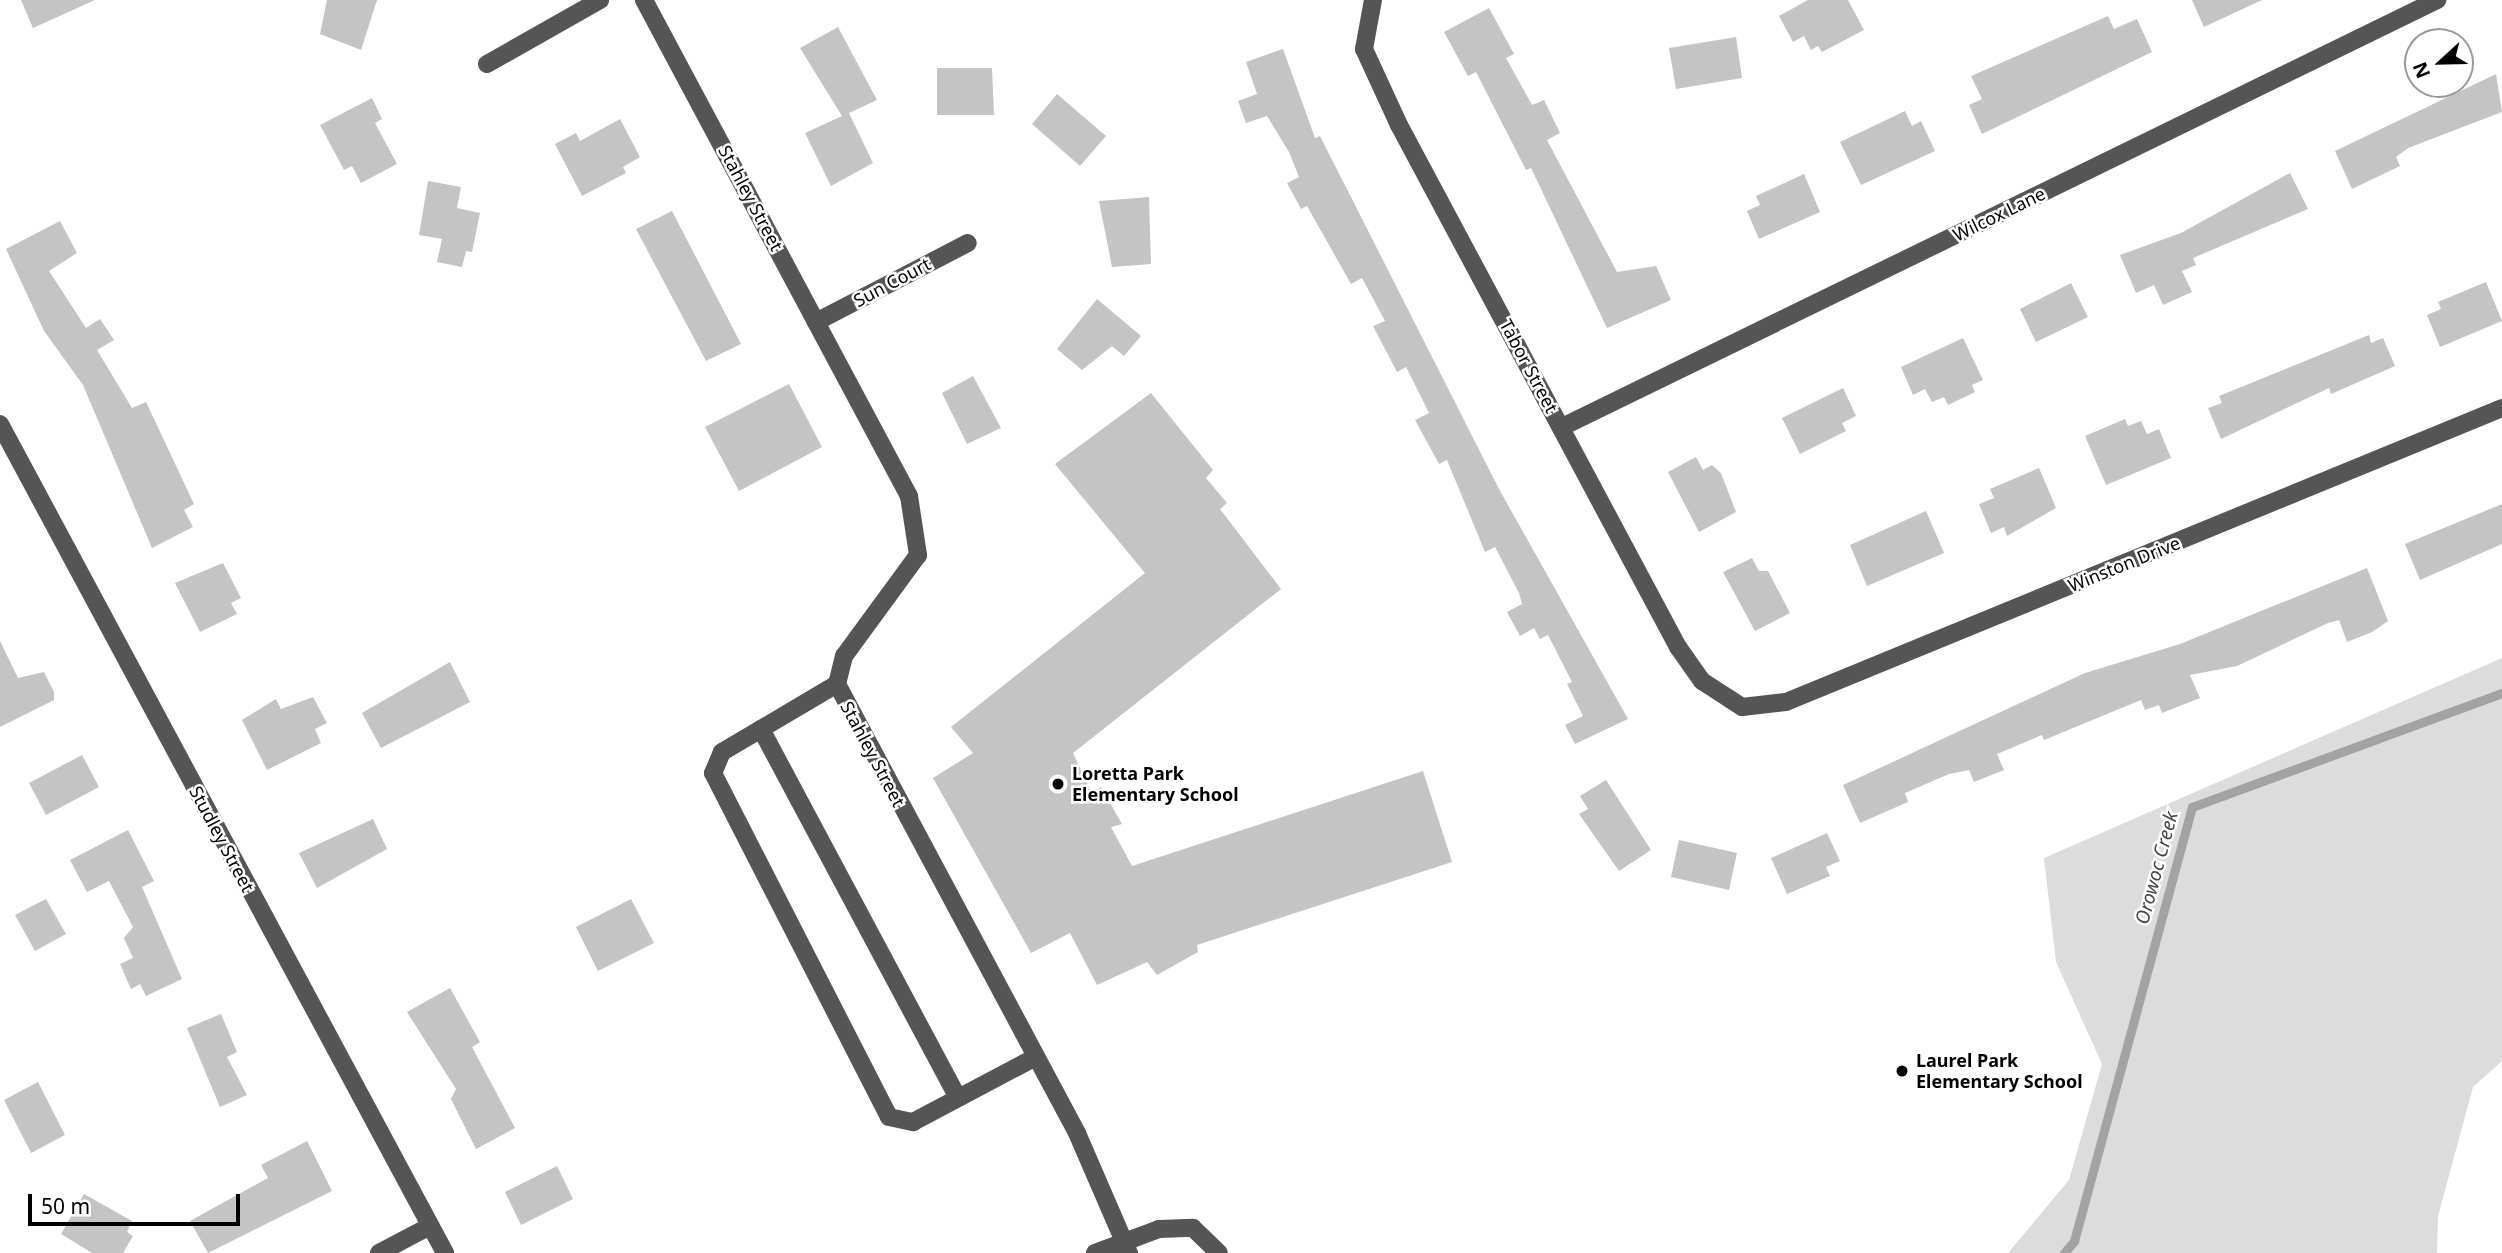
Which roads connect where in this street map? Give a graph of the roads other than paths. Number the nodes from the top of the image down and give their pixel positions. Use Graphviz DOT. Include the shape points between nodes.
graph roads {
  1 [pos="600,0"];
  2 [pos="644,0"];
  3 [pos="1373,0"];
  4 [pos="2437,0"];
  5 [pos="487,64"];
  6 [pos="968,243"];
  7 [pos="816,322"];
  8 [pos="2502,408"];
  9 [pos="0,424"];
  10 [pos="1562,427"];
  11 [pos="837,684"];
  12 [pos="1742,707"];
  13 [pos="761,729"];
  14 [pos="1036,1057"];
  15 [pos="958,1098"];
  16 [pos="430,1226"];
  17 [pos="1126,1247"];
  18 [pos="379,1253"];
  19 [pos="445,1253"];
  20 [pos="1096,1253"];
  21 [pos="1219,1253"];
  1 -- 5 [label="street"];
  2 -- 7 [label="street, Stahley Street"];
  3 -- 10 [label="street, Tabor Street" via="1364,49"];
  4 -- 10 [label="street, Wilcox Lane"];
  6 -- 7 [label="street, Sun Court"];
  7 -- 11 [label="street, Stahley Street" via="909,496 918,555 844,656"];
  8 -- 12 [label="street, Winston Drive" via="1786,702"];
  9 -- 16 [label="street, Studley Street"];
  10 -- 12 [label="street, Tabor Street" via="1678,647 1702,681"];
  11 -- 13 [label="street"];
  11 -- 14 [label="street, Stahley Street"];
  13 -- 15 [label="street"];
  13 -- 15 [label="street" via="722,752 713,773 889,1117 913,1122"];
  14 -- 15 [label="street"];
  14 -- 17 [label="street, Stahley Street"];
  16 -- 18 [label="street"];
  16 -- 19 [label="street, Studley Street"];
  17 -- 20 [label="street"];
  17 -- 21 [label="street" via="1159,1229 1193,1228"];
}
